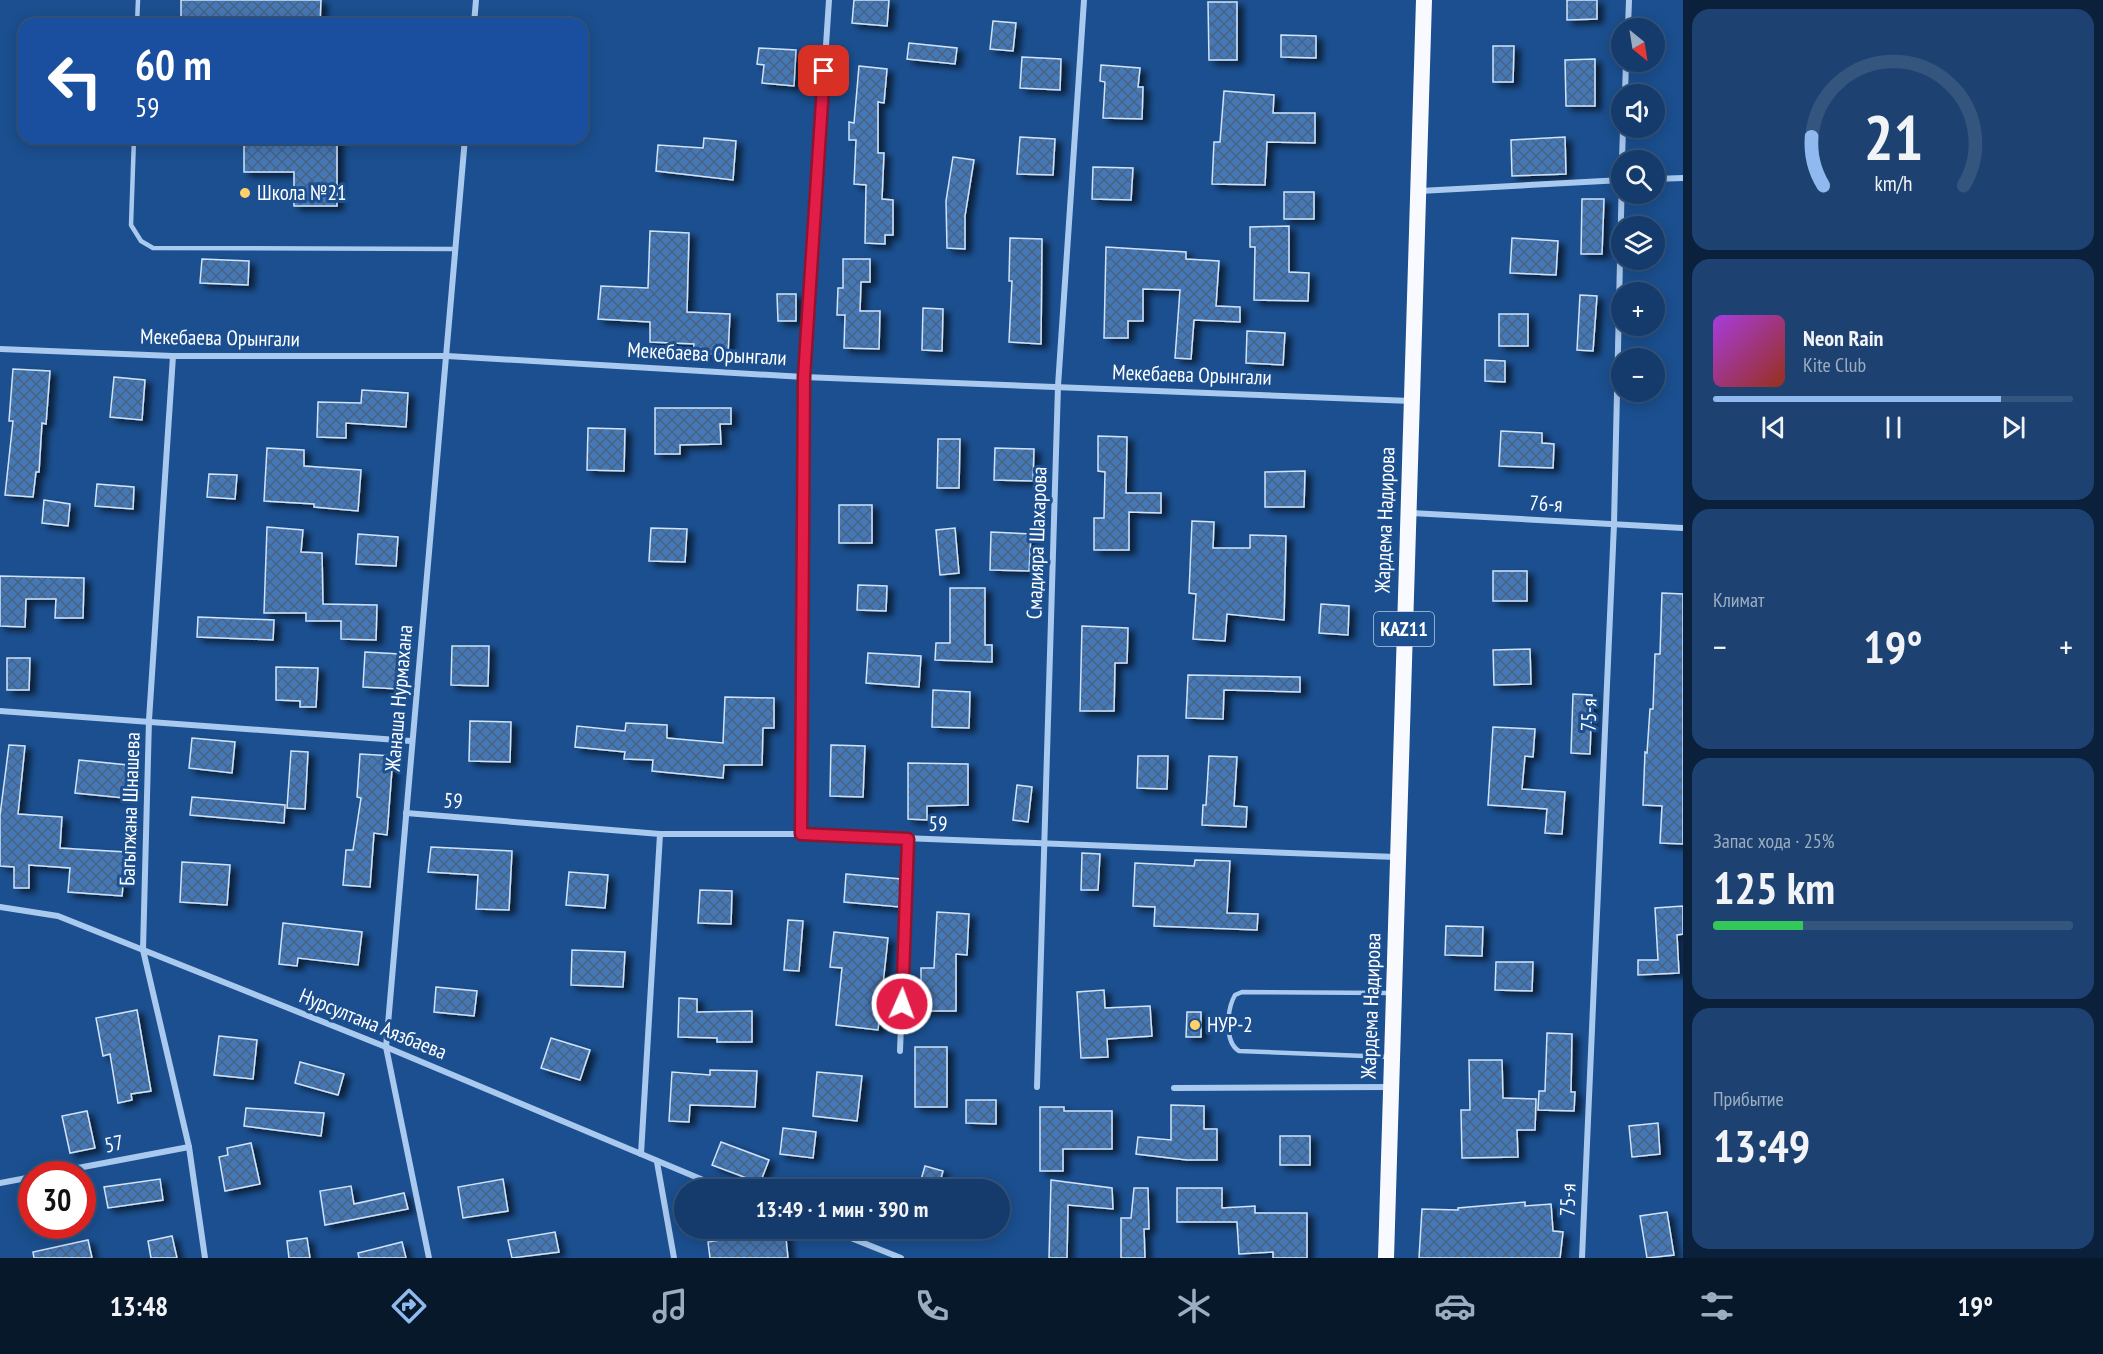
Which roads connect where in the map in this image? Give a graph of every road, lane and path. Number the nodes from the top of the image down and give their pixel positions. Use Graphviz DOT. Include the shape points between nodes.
graph roads {
  1 [pos="138,0"];
  2 [pos="476,0"];
  3 [pos="829,0"];
  4 [pos="1084,0"];
  5 [pos="1424,0"];
  6 [pos="1629,0"];
  7 [pos="137,18"];
  8 [pos="474,18"];
  9 [pos="1628,18"];
  10 [pos="134,144"];
  11 [pos="465,144"];
  12 [pos="1683,178"];
  13 [pos="1665,179"];
  14 [pos="1611,181"];
  15 [pos="1420,191"];
  16 [pos="1621,204"];
  17 [pos="456,249"];
  18 [pos="0,349"];
  19 [pos="173,356"];
  20 [pos="447,356"];
  21 [pos="804,377"];
  22 [pos="1058,386"];
  23 [pos="1411,401"];
  24 [pos="1408,513"];
  25 [pos="1614,524"];
  26 [pos="1683,528"];
  27 [pos="0,711"];
  28 [pos="149,720"];
  29 [pos="411,741"];
  30 [pos="406,813"];
  31 [pos="660,834"];
  32 [pos="801,834"];
  33 [pos="908,839"];
  34 [pos="1046,845"];
  35 [pos="1397,856"];
  36 [pos="0,907"];
  37 [pos="143,950"];
  38 [pos="1393,993"];
  39 [pos="386,1047"];
  40 [pos="900,1051"];
  41 [pos="1392,1057"];
  42 [pos="1037,1087"];
  43 [pos="1391,1087"];
  44 [pos="1174,1088"];
  45 [pos="189,1147"];
  46 [pos="641,1154"];
  47 [pos="657,1162"];
  48 [pos="96,1165"];
  49 [pos="700,1179"];
  50 [pos="18,1180"];
  51 [pos="0,1183"];
  52 [pos="854,1239"];
  53 [pos="205,1258"];
  54 [pos="429,1258"];
  55 [pos="674,1258"];
  56 [pos="901,1258"];
  57 [pos="1386,1258"];
  58 [pos="1582,1258"];
  1 -- 7 [label="lane"];
  2 -- 8 [label="street"];
  3 -- 21 [label="street"];
  4 -- 22 [label="street, Смадияра Шахарова"];
  5 -- 15 [label="highway, Жардема Надирова / KAZ11"];
  6 -- 9 [label="street"];
  10 -- 17 [label="lane" via="131,225 141,241 153,248"];
  11 -- 17 [label="street, Жанаша Нурмахана"];
  12 -- 13 [label="street"];
  14 -- 15 [label="street"];
  15 -- 23 [label="highway, Жардема Надирова / KAZ11"];
  16 -- 25 [label="street, 75-я"];
  17 -- 20 [label="street, Жанаша Нурмахана"];
  18 -- 19 [label="street, Мекебаева Орынгали"];
  19 -- 20 [label="street, Мекебаева Орынгали"];
  19 -- 28 [label="street, Багытжана Шнашева"];
  20 -- 21 [label="street, Мекебаева Орынгали"];
  20 -- 29 [label="street, Жанаша Нурмахана"];
  21 -- 22 [label="street, Мекебаева Орынгали"];
  21 -- 32 [label="street"];
  22 -- 23 [label="street, Мекебаева Орынгали"];
  22 -- 34 [label="street, Смадияра Шахарова"];
  23 -- 24 [label="highway, Жардема Надирова / KAZ11"];
  24 -- 25 [label="street, 76-я"];
  24 -- 35 [label="highway, Жардема Надирова / KAZ11"];
  25 -- 26 [label="street, 76-я"];
  25 -- 58 [label="street, 75-я"];
  27 -- 28 [label="street"];
  28 -- 29 [label="street"];
  28 -- 37 [label="street, Багытжана Шнашева"];
  29 -- 30 [label="street, Жанаша Нурмахана"];
  30 -- 31 [label="street, 59"];
  30 -- 39 [label="street, Жанаша Нурмахана"];
  31 -- 32 [label="street, 59"];
  31 -- 46 [label="street"];
  32 -- 33 [label="street, 59"];
  33 -- 34 [label="street, 59"];
  33 -- 40 [label="street"];
  34 -- 35 [label="street, 59"];
  34 -- 42 [label="street, Смадияра Шахарова"];
  35 -- 38 [label="highway, Жардема Надирова / KAZ11"];
  36 -- 37 [label="street, Нурсултана Аязбаева" via="58,916"];
  37 -- 39 [label="street, Нурсултана Аязбаева"];
  37 -- 45 [label="street, Багытжана Шнашева"];
  38 -- 41 [label="highway, Жардема Надирова / KAZ11"];
  38 -- 41 [label="lane" via="1242,992 1231,1001 1229,1040 1239,1051"];
  39 -- 46 [label="street, Нурсултана Аязбаева"];
  39 -- 54 [label="street, Жанаша Нурмахана"];
  41 -- 43 [label="highway, Жардема Надирова / KAZ11"];
  43 -- 44 [label="street"];
  43 -- 57 [label="highway, Жардема Надирова / KAZ11"];
  45 -- 48 [label="street, 57"];
  45 -- 53 [label="street, Багытжана Шнашева"];
  46 -- 47 [label="street, Нурсултана Аязбаева"];
  47 -- 49 [label="street, Нурсултана Аязбаева"];
  47 -- 55 [label="street"];
  50 -- 51 [label="street"];
  52 -- 56 [label="street"];
}
